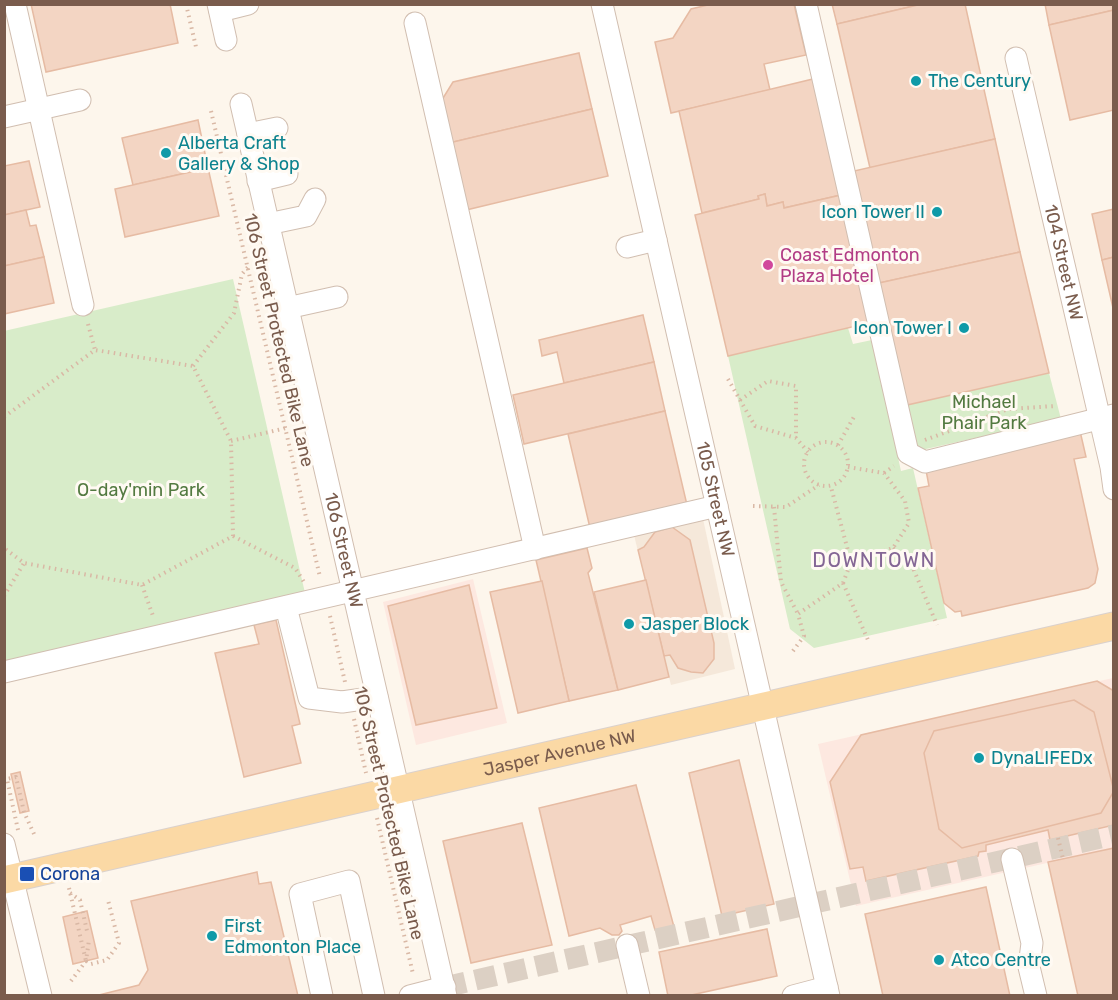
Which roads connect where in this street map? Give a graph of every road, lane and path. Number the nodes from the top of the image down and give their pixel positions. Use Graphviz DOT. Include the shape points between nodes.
graph roads {
  1 [pos="15,4"];
  2 [pos="186,4"];
  3 [pos="248,4"];
  4 [pos="602,4"];
  5 [pos="806,4"];
  6 [pos="219,8"];
  7 [pos="415,23"];
  8 [pos="226,40"];
  9 [pos="196,47"];
  10 [pos="1016,58"];
  11 [pos="80,100"];
  12 [pos="241,104"];
  13 [pos="39,109"];
  14 [pos="212,111"];
  15 [pos="4,117"];
  16 [pos="277,128"];
  17 [pos="248,134"];
  18 [pos="287,174"];
  19 [pos="258,181"];
  20 [pos="315,199"];
  21 [pos="268,224"];
  22 [pos="656,240"];
  23 [pos="627,247"];
  24 [pos="248,267"];
  25 [pos="337,297"];
  26 [pos="83,305"];
  27 [pos="287,308"];
  28 [pos="94,350"];
  29 [pos="193,366"];
  30 [pos="728,379"];
  31 [pos="740,400"];
  32 [pos="1065,405"];
  33 [pos="855,415"];
  34 [pos="4,417"];
  35 [pos="1106,417"];
  36 [pos="285,428"];
  37 [pos="927,437"];
  38 [pos="796,438"];
  39 [pos="231,441"];
  40 [pos="838,445"];
  41 [pos="808,452"];
  42 [pos="848,467"];
  43 [pos="1112,470"];
  44 [pos="819,485"];
  45 [pos="831,487"];
  46 [pos="1113,489"];
  47 [pos="717,506"];
  48 [pos="753,506"];
  49 [pos="774,507"];
  50 [pos="233,536"];
  51 [pos="4,548"];
  52 [pos="893,548"];
  53 [pos="535,549"];
  54 [pos="851,562"];
  55 [pos="24,563"];
  56 [pos="843,583"];
  57 [pos="142,585"];
  58 [pos="353,592"];
  59 [pos="4,596"];
  60 [pos="324,598"];
  61 [pos="286,607"];
  62 [pos="798,614"];
  63 [pos="155,619"];
  64 [pos="937,625"];
  65 [pos="1113,626"];
  66 [pos="868,640"];
  67 [pos="792,651"];
  68 [pos="4,672"];
  69 [pos="377,697"];
  70 [pos="350,701"];
  71 [pos="762,706"];
  72 [pos="399,790"];
  73 [pos="372,796"];
  74 [pos="34,834"];
  75 [pos="1058,838"];
  76 [pos="13,841"];
  77 [pos="1012,859"];
  78 [pos="1063,859"];
  79 [pos="8,879"];
  80 [pos="70,893"];
  81 [pos="108,900"];
  82 [pos="72,902"];
  83 [pos="87,931"];
  84 [pos="89,940"];
  85 [pos="627,945"];
  86 [pos="86,961"];
  87 [pos="71,981"];
  88 [pos="446,991"];
  89 [pos="828,992"];
  90 [pos="414,994"];
  91 [pos="40,996"];
  92 [pos="322,996"];
  93 [pos="374,996"];
  94 [pos="639,996"];
  95 [pos="793,996"];
  96 [pos="1036,996"];
  1 -- 13 [label="street"];
  2 -- 9 [label="path"];
  3 -- 6 [label="street"];
  4 -- 22 [label="street, 105 Street NW"];
  5 -- 35 [label="street" via="908,453 925,462"];
  6 -- 8 [label="street"];
  7 -- 53 [label="street" via="436,141 474,283"];
  10 -- 35 [label="street, 104 Street NW"];
  11 -- 13 [label="street"];
  12 -- 17 [label="street, 106 Street NW"];
  13 -- 15 [label="street"];
  13 -- 26 [label="street"];
  14 -- 24 [label="path, 106 Street Protected Bike Lane"];
  16 -- 17 [label="street"];
  17 -- 19 [label="street, 106 Street NW"];
  18 -- 19 [label="street"];
  19 -- 21 [label="street, 106 Street NW"];
  20 -- 21 [label="street" via="306,216"];
  21 -- 27 [label="street, 106 Street NW"];
  22 -- 23 [label="street"];
  22 -- 47 [label="street, 105 Street NW"];
  24 -- 29 [label="path" via="242,274 234,313"];
  24 -- 36 [label="path, 106 Street Protected Bike Lane"];
  25 -- 27 [label="street"];
  26 -- 28 [label="path"];
  27 -- 58 [label="street, 106 Street NW"];
  28 -- 29 [label="path"];
  28 -- 34 [label="path"];
  29 -- 39 [label="path"];
  30 -- 31 [label="path"];
  31 -- 38 [label="path" via="755,426"];
  31 -- 38 [label="path" via="768,381 796,386"];
  32 -- 37 [label="path" via="1008,409"];
  33 -- 40 [label="path"];
  35 -- 43 [label="street, 104 Street NW"];
  36 -- 39 [label="path"];
  36 -- 60 [label="path, 106 Street Protected Bike Lane"];
  38 -- 41 [label="path"];
  39 -- 50 [label="path"];
  40 -- 41 [label="path" via="817,442"];
  40 -- 42 [label="path"];
  41 -- 44 [label="path" via="806,470"];
  42 -- 45 [label="path" via="844,477"];
  42 -- 52 [label="path" via="884,473 905,501 909,523"];
  43 -- 46 [label="street, 104 Street NW"];
  44 -- 45 [label="path"];
  44 -- 49 [label="path" via="786,507"];
  45 -- 54 [label="path"];
  47 -- 53 [label="street"];
  47 -- 71 [label="street, 105 Street NW"];
  48 -- 49 [label="path"];
  49 -- 62 [label="path" via="781,582"];
  50 -- 57 [label="path"];
  50 -- 60 [label="path" via="295,568 306,584"];
  51 -- 55 [label="path"];
  52 -- 54 [label="path"];
  52 -- 64 [label="path" via="913,568"];
  53 -- 58 [label="street"];
  54 -- 56 [label="path"];
  55 -- 57 [label="path"];
  55 -- 59 [label="path"];
  56 -- 62 [label="path"];
  56 -- 66 [label="path"];
  57 -- 63 [label="path"];
  58 -- 60 [label="street"];
  58 -- 69 [label="street, 106 Street NW"];
  60 -- 61 [label="street"];
  60 -- 70 [label="path, 106 Street Protected Bike Lane"];
  61 -- 68 [label="street"];
  61 -- 70 [label="street" via="309,698"];
  62 -- 67 [label="path" via="804,636"];
  65 -- 71 [label="main road, Jasper Avenue NW"];
  69 -- 70 [label="street"];
  69 -- 72 [label="street, 106 Street NW"];
  70 -- 73 [label="path, 106 Street Protected Bike Lane"];
  71 -- 72 [label="main road, Jasper Avenue NW"];
  71 -- 89 [label="street, 105 Street NW"];
  72 -- 73 [label="main road, Jasper Avenue NW"];
  72 -- 88 [label="street, 106 Street NW"];
  73 -- 79 [label="main road, Jasper Avenue NW"];
  73 -- 90 [label="path, 106 Street Protected Bike Lane"];
  74 -- 76 [label="path" via="16,777 7,779"];
  75 -- 78 [label="path, bridge"];
  76 -- 79 [label="street"];
  77 -- 96 [label="street" via="1032,943 1029,967"];
  79 -- 91 [label="street"];
  80 -- 83 [label="path" via="80,900"];
  81 -- 86 [label="path" via="119,943 107,960 91,964"];
  82 -- 86 [label="path"];
  84 -- 86 [label="path"];
  85 -- 94 [label="street"];
  86 -- 87 [label="path"];
  88 -- 90 [label="street"];
  89 -- 95 [label="street"];
  92 -- 93 [label="street" via="300,894 349,881"];
}
